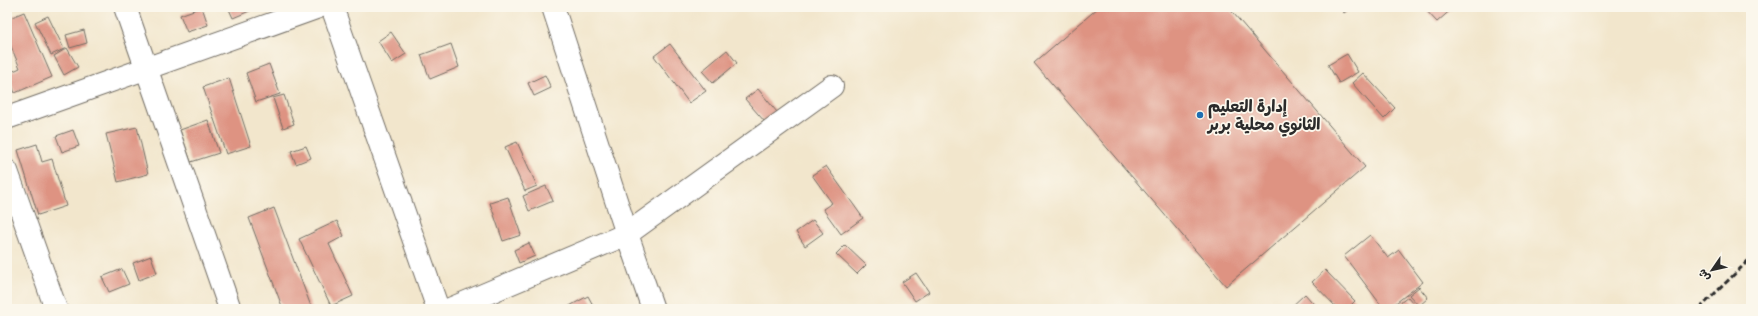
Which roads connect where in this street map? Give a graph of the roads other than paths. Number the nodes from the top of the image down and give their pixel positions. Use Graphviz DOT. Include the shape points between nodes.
graph roads {
  1 [pos="125,7"];
  2 [pos="319,7"];
  3 [pos="332,7"];
  4 [pos="553,7"];
  5 [pos="147,68"];
  6 [pos="832,86"];
  7 [pos="7,118"];
  8 [pos="7,171"];
  9 [pos="627,234"];
  10 [pos="56,309"];
  11 [pos="230,309"];
  12 [pos="438,309"];
  13 [pos="450,309"];
  14 [pos="653,309"];
  1 -- 5 [label="street"];
  2 -- 5 [label="street"];
  3 -- 12 [label="street"];
  4 -- 9 [label="street"];
  5 -- 7 [label="street"];
  5 -- 11 [label="street"];
  6 -- 9 [label="street"];
  8 -- 10 [label="street"];
  9 -- 13 [label="street"];
  9 -- 14 [label="street"];
}
